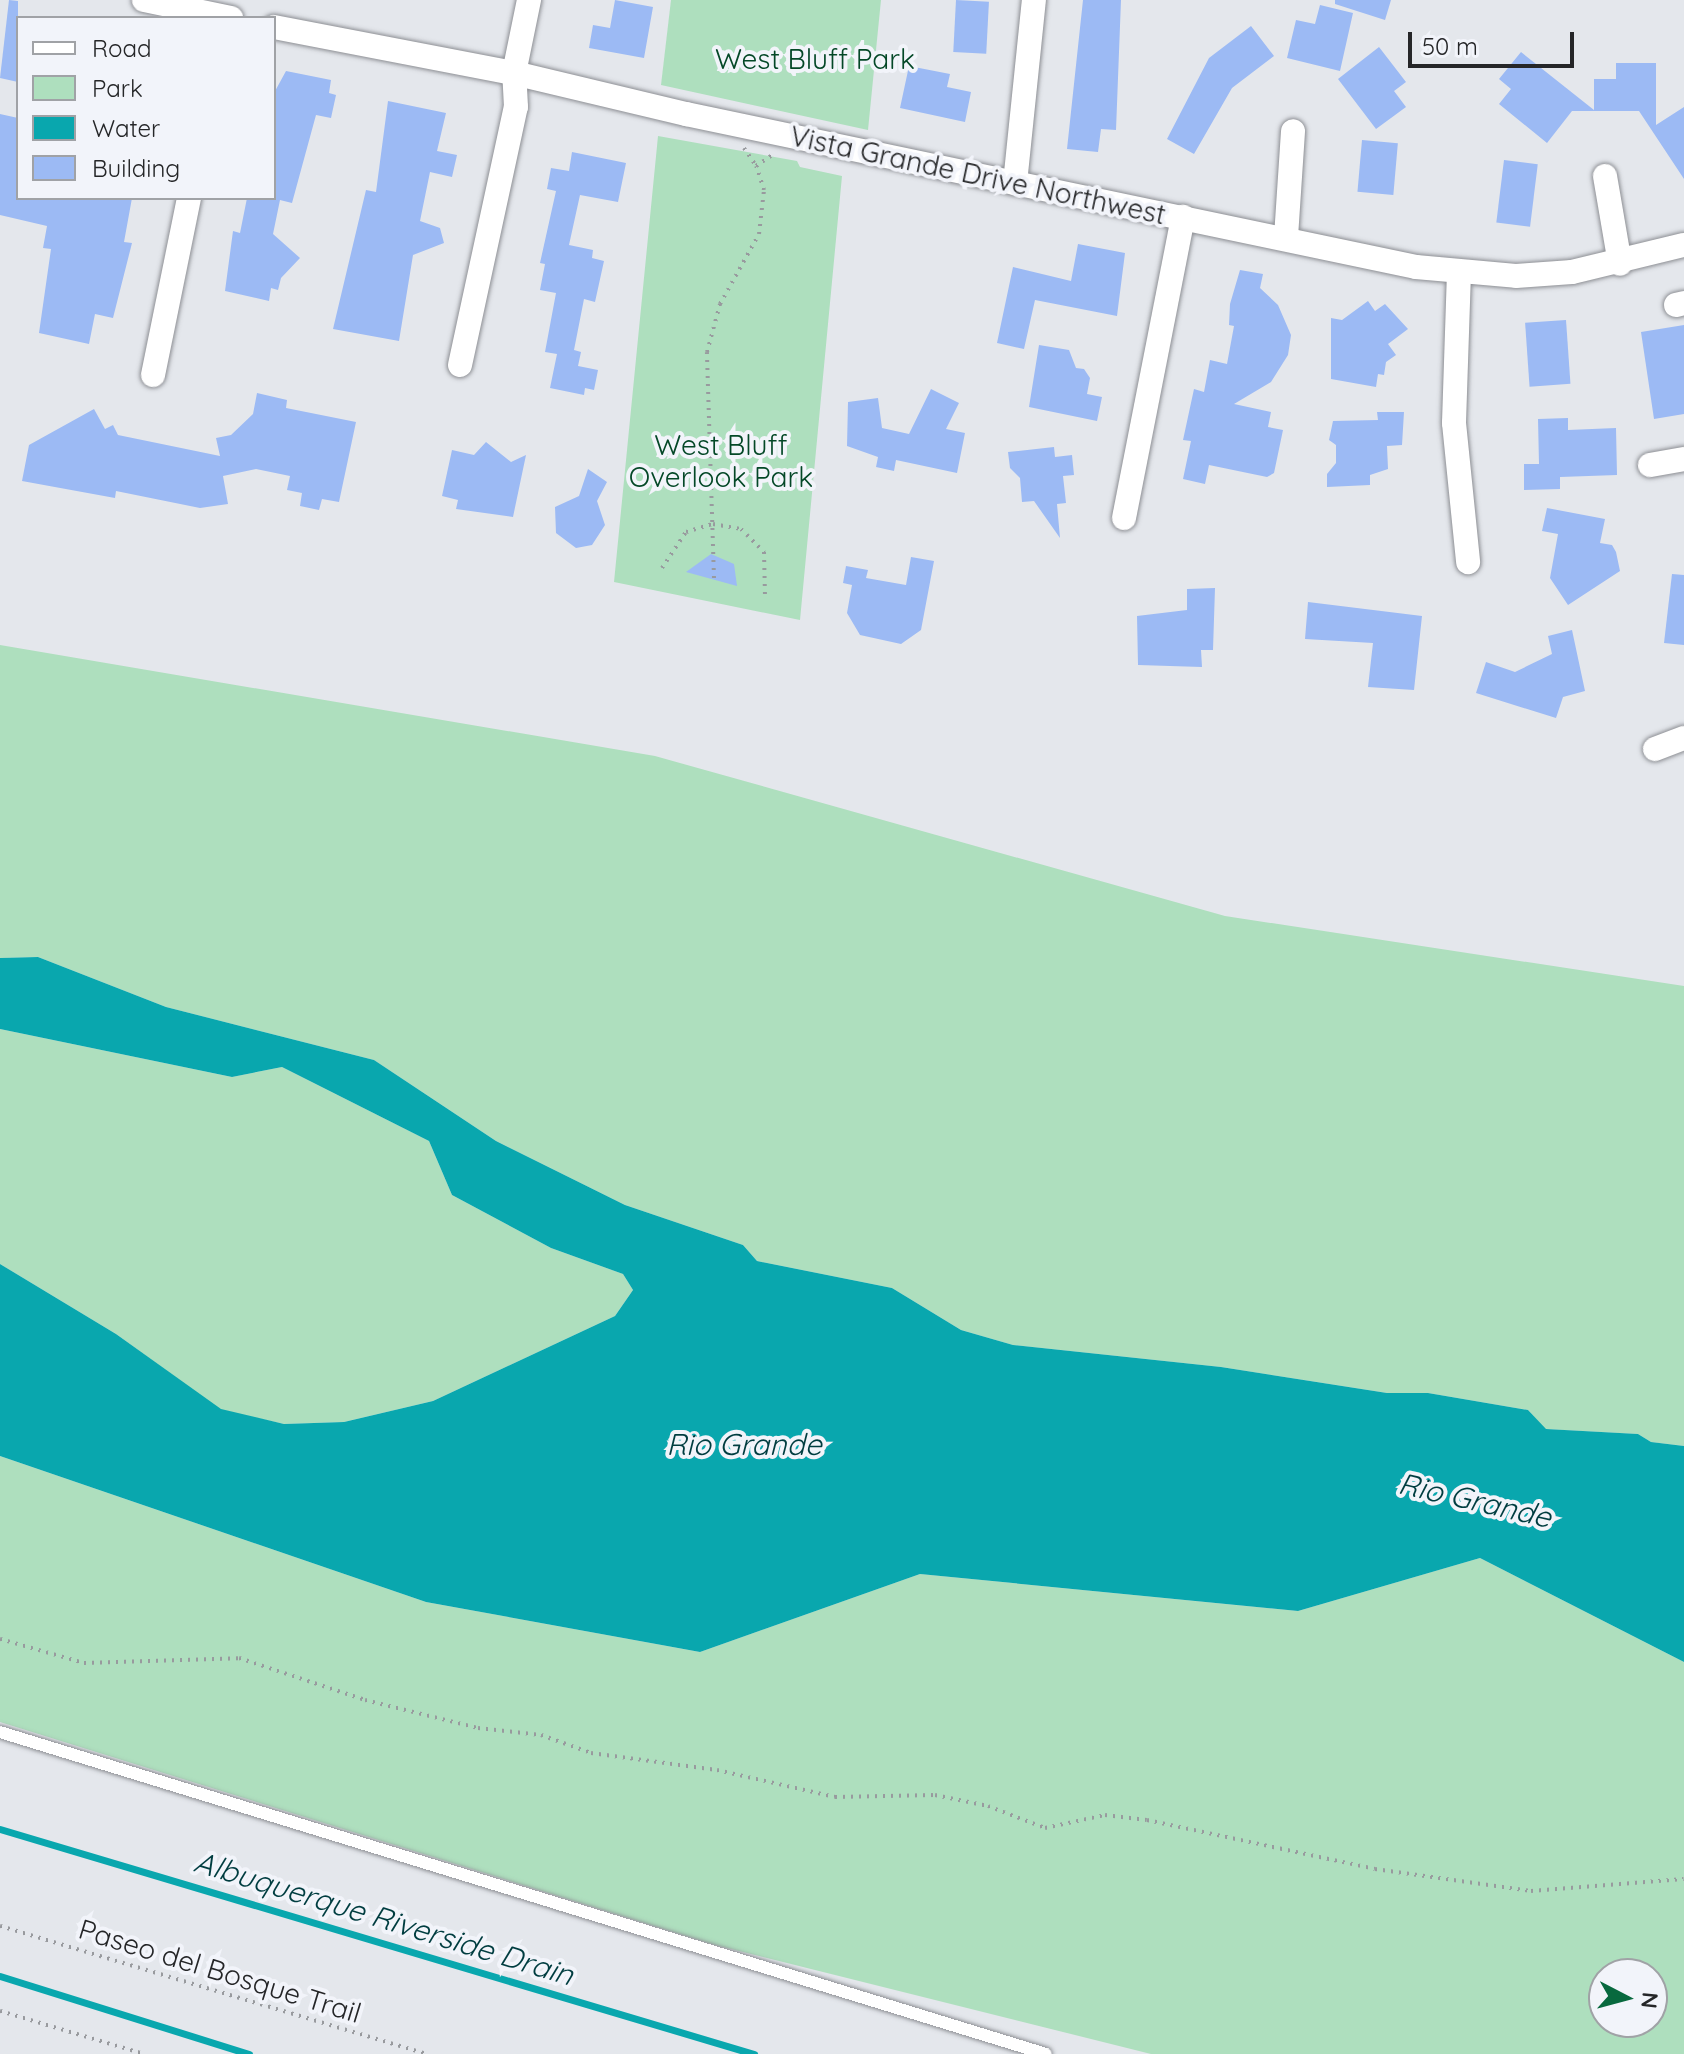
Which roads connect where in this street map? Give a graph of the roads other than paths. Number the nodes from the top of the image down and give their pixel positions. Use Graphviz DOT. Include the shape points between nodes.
graph roads {
  1 [pos="144,0"];
  2 [pos="529,0"];
  3 [pos="1034,0"];
  4 [pos="219,16"];
  5 [pos="276,27"];
  6 [pos="514,73"];
  7 [pos="1293,131"];
  8 [pos="1605,176"];
  9 [pos="1015,183"];
  10 [pos="189,200"];
  11 [pos="1183,217"];
  12 [pos="1286,237"];
  13 [pos="1684,245"];
  14 [pos="1620,264"];
  15 [pos="1459,272"];
  16 [pos="460,365"];
  17 [pos="153,375"];
  18 [pos="1684,459"];
  19 [pos="1650,465"];
  20 [pos="1124,518"];
  21 [pos="1468,562"];
  22 [pos="1684,738"];
  23 [pos="1655,749"];
  24 [pos="0,1732"];
  25 [pos="1046,2054"];
  1 -- 4 [label="street"];
  2 -- 6 [label="street"];
  3 -- 9 [label="street"];
  5 -- 6 [label="street, Vista Grande Drive Northwest"];
  6 -- 9 [label="street, Vista Grande Drive Northwest"];
  6 -- 16 [label="street" via="516,107"];
  7 -- 12 [label="street"];
  8 -- 14 [label="street"];
  9 -- 11 [label="street, Vista Grande Drive Northwest"];
  10 -- 17 [label="street"];
  11 -- 12 [label="street, Vista Grande Drive Northwest"];
  11 -- 20 [label="street"];
  12 -- 15 [label="street, Vista Grande Drive Northwest"];
  13 -- 14 [label="street, Vista Grande Drive Northwest"];
  14 -- 15 [label="street, Vista Grande Drive Northwest" via="1516,276"];
  15 -- 21 [label="street" via="1454,423"];
  18 -- 19 [label="street"];
  22 -- 23 [label="street"];
  24 -- 25 [label="lane"];
}
